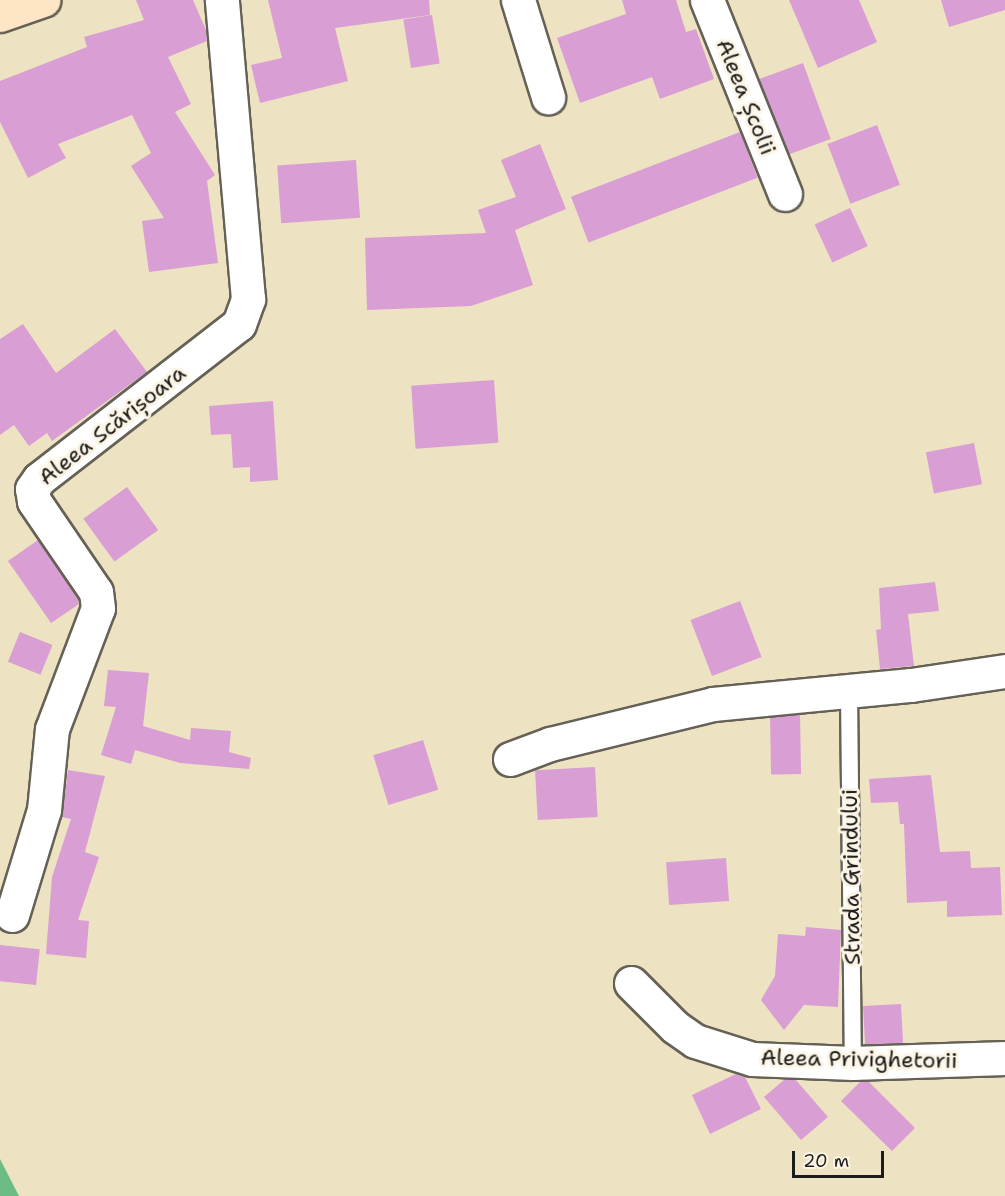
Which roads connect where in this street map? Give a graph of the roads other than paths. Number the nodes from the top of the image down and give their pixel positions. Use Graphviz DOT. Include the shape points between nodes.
graph roads {
  1 [pos="43,0"];
  2 [pos="222,0"];
  3 [pos="518,0"];
  4 [pos="706,0"];
  5 [pos="0,15"];
  6 [pos="548,97"];
  7 [pos="785,194"];
  8 [pos="1005,671"];
  9 [pos="849,692"];
  10 [pos="510,759"];
  11 [pos="12,915"];
  12 [pos="631,983"];
  13 [pos="1005,1058"];
  14 [pos="853,1062"];
  1 -- 5 [label="main road"];
  2 -- 11 [label="street, Aleea Scărișoara" via="248,299 239,324 39,479 32,489 34,501 96,592 98,608 52,729 44,810"];
  3 -- 6 [label="street"];
  4 -- 7 [label="street, Aleea Școlii"];
  8 -- 9 [label="street"];
  9 -- 10 [label="street" via="713,704 550,744"];
  9 -- 14 [label="lane, Strada Grindului"];
  12 -- 14 [label="street, Aleea Privighetorii" via="675,1027 695,1041 721,1051 774,1061"];
  13 -- 14 [label="street, Aleea Privighetorii"];
}
